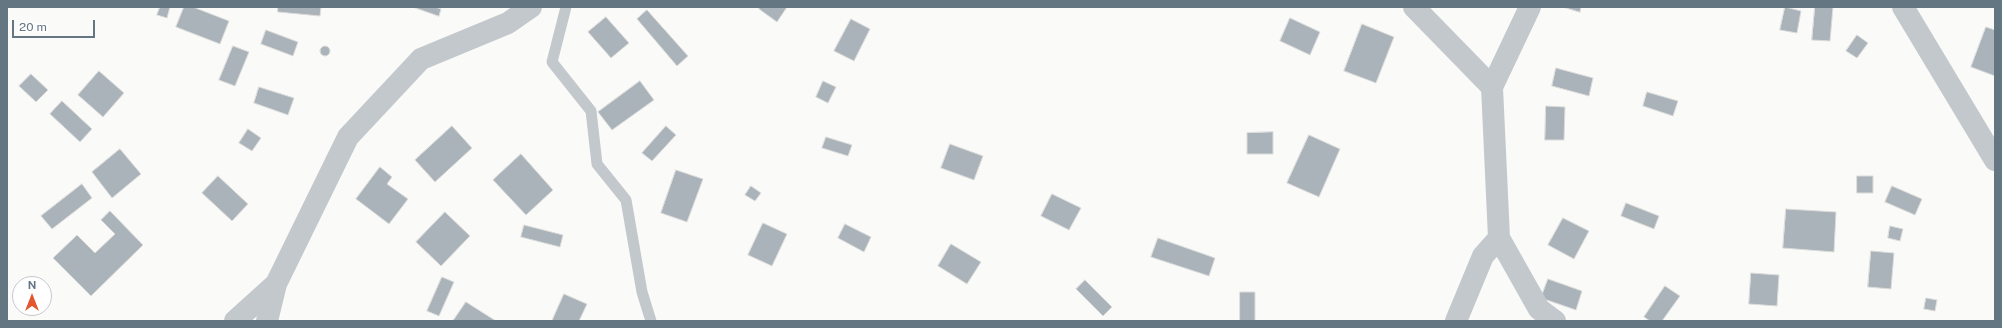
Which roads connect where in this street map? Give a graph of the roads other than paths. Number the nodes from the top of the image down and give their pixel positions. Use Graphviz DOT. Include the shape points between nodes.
graph roads {
  1 [pos="531,7"];
  2 [pos="566,7"];
  3 [pos="1414,7"];
  4 [pos="1530,7"];
  5 [pos="1904,7"];
  6 [pos="1492,87"];
  7 [pos="1995,160"];
  8 [pos="1499,238"];
  9 [pos="276,284"];
  10 [pos="235,321"];
  11 [pos="266,321"];
  12 [pos="651,321"];
  13 [pos="1456,321"];
  14 [pos="1555,321"];
  1 -- 9 [label="street" via="508,24 421,59 348,137"];
  2 -- 12 [label="lane" via="552,62 591,110 597,164 626,200 642,292"];
  3 -- 6 [label="street"];
  4 -- 6 [label="street"];
  5 -- 7 [label="street"];
  6 -- 8 [label="street"];
  8 -- 13 [label="street" via="1483,256"];
  8 -- 14 [label="street" via="1540,309"];
  9 -- 10 [label="street"];
  9 -- 11 [label="street"];
}
